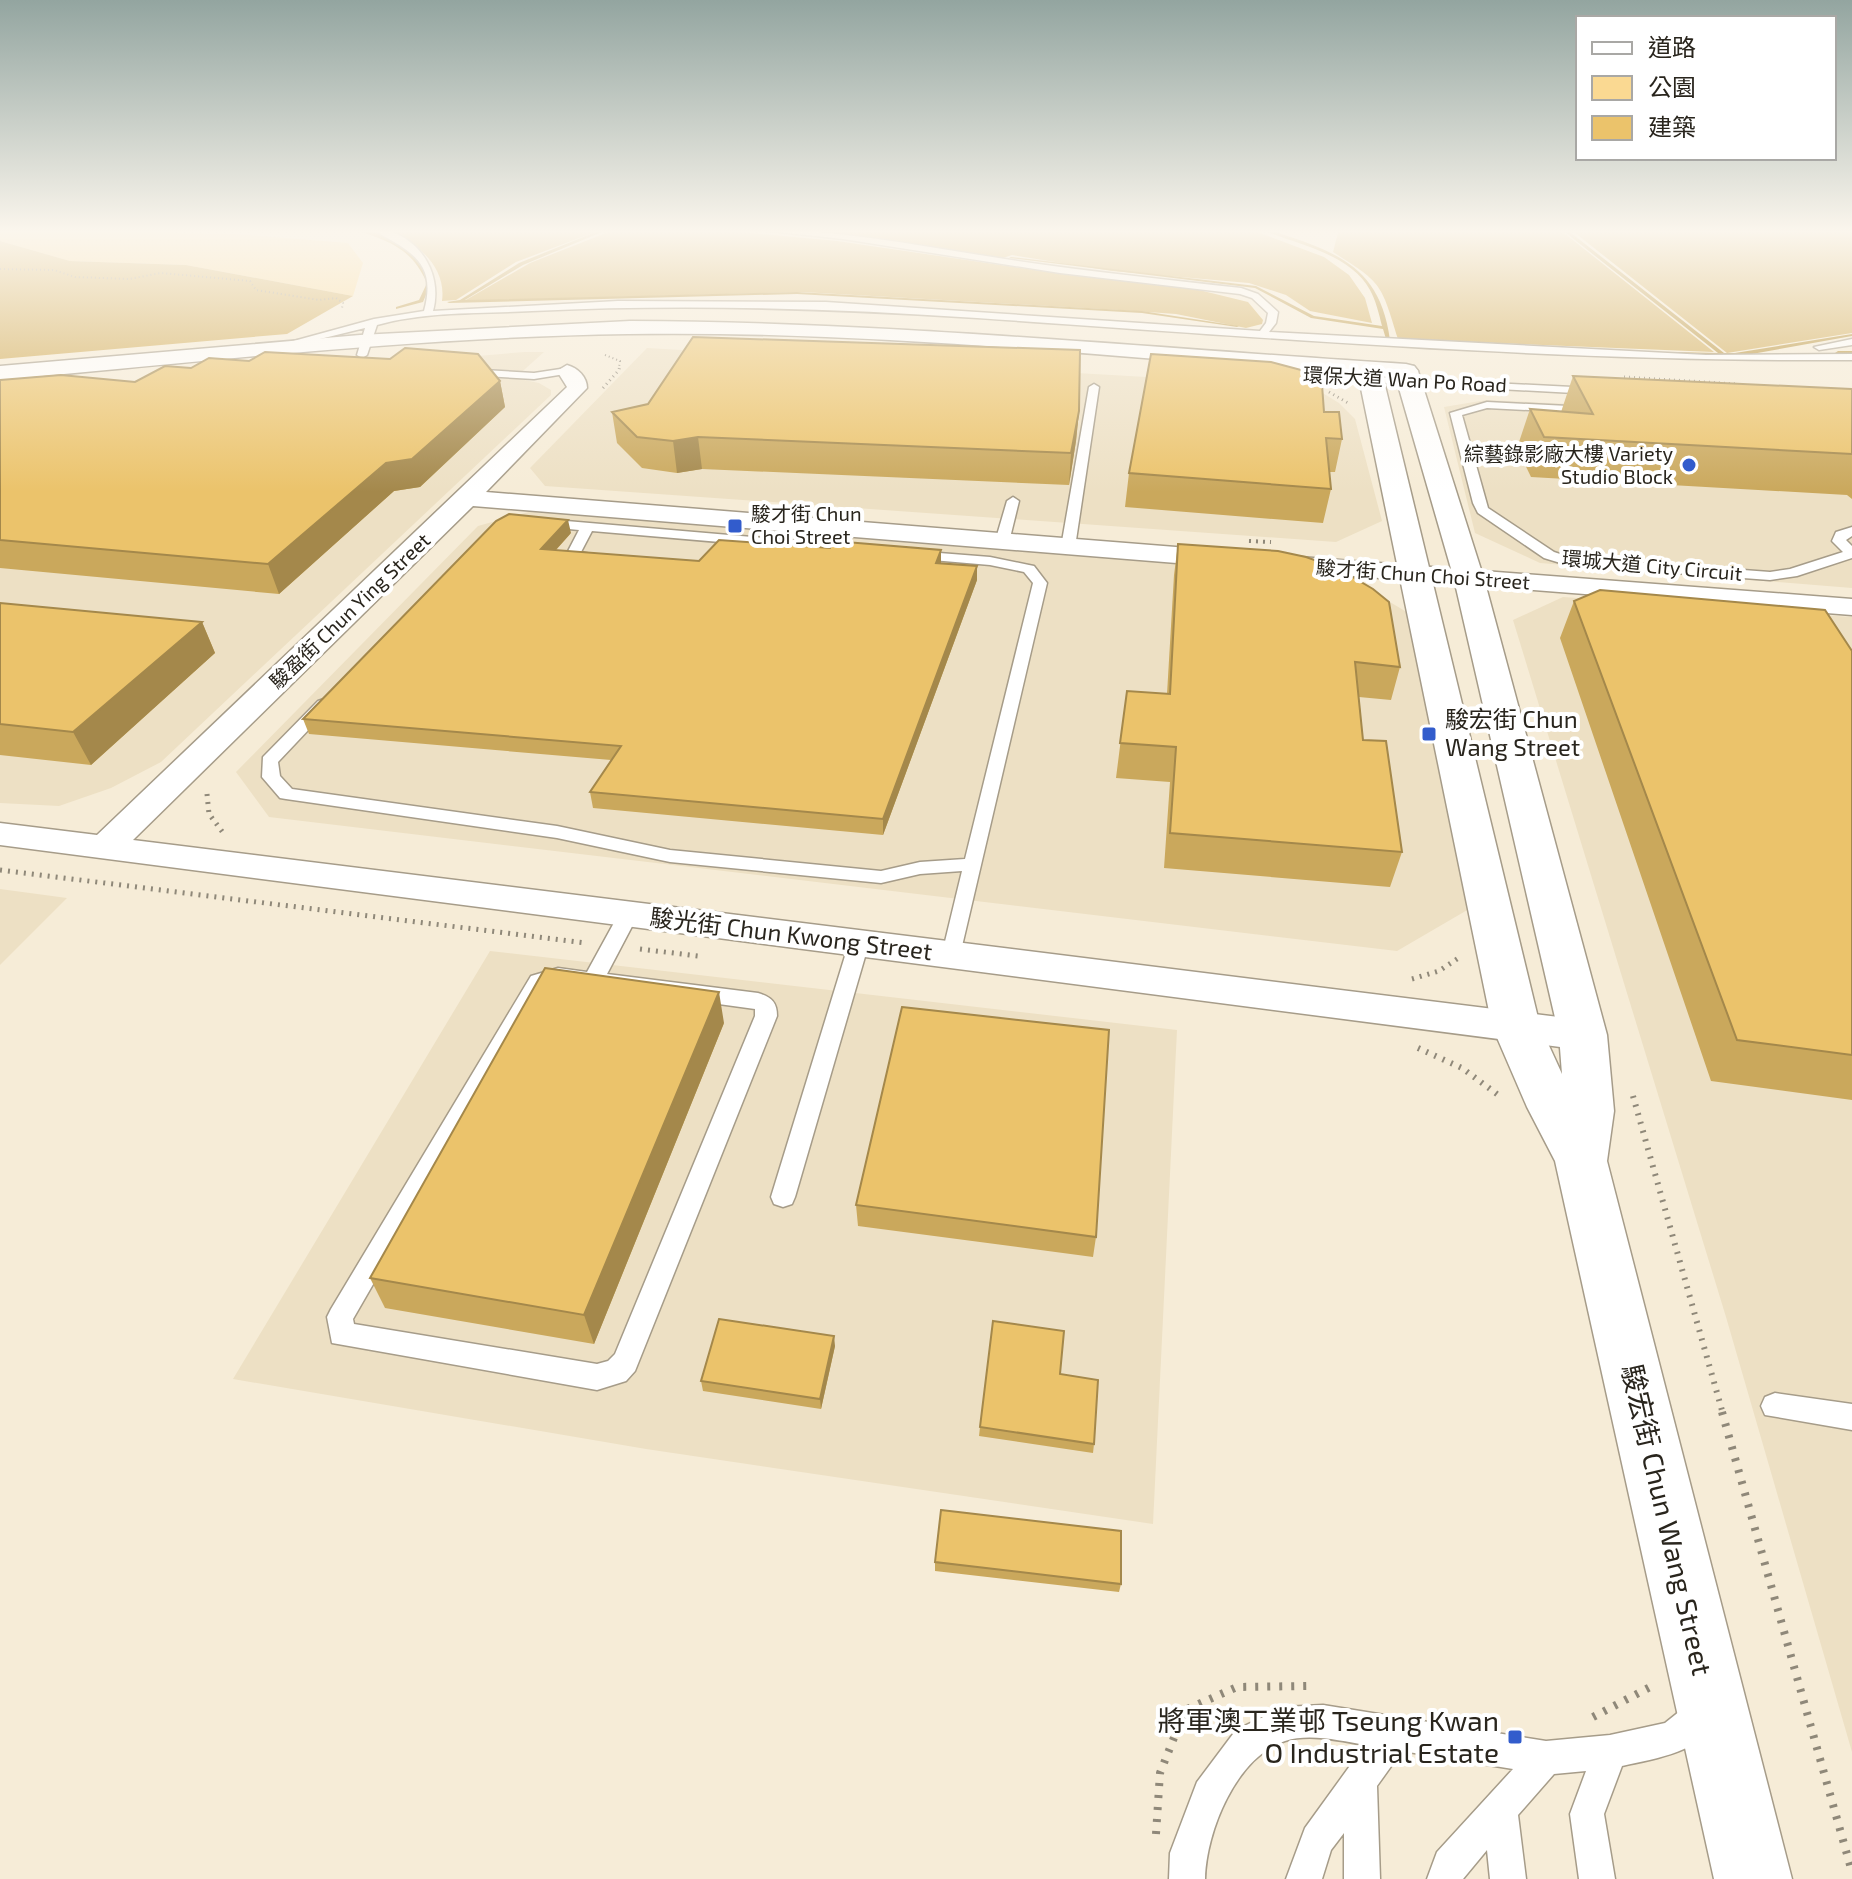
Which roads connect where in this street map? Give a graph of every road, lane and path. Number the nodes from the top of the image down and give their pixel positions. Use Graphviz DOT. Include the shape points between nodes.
graph roads {
  1 [pos="319,317"];
  2 [pos="418,317"];
  3 [pos="996,317"];
  4 [pos="1272,317"];
  5 [pos="1262,335"];
  6 [pos="362,337"];
  7 [pos="1852,342"];
  8 [pos="598,349"];
  9 [pos="613,349"];
  10 [pos="1852,357"];
  11 [pos="1748,358"];
  12 [pos="454,371"];
  13 [pos="567,371"];
  14 [pos="0,373"];
  15 [pos="1372,374"];
  16 [pos="1408,376"];
  17 [pos="1611,377"];
  18 [pos="1737,384"];
  19 [pos="0,385"];
  20 [pos="1597,386"];
  21 [pos="1094,387"];
  22 [pos="1326,390"];
  23 [pos="1349,403"];
  24 [pos="1599,410"];
  25 [pos="467,498"];
  26 [pos="1013,501"];
  27 [pos="527,522"];
  28 [pos="587,527"];
  29 [pos="1850,530"];
  30 [pos="725,539"];
  31 [pos="1002,542"];
  32 [pos="1068,547"];
  33 [pos="869,551"];
  34 [pos="899,553"];
  35 [pos="1852,553"];
  36 [pos="605,557"];
  37 [pos="708,557"];
  38 [pos="1418,574"];
  39 [pos="1469,579"];
  40 [pos="1852,607"];
  41 [pos="333,694"];
  42 [pos="0,834"];
  43 [pos="105,847"];
  44 [pos="973,864"];
  45 [pos="628,915"];
  46 [pos="859,943"];
  47 [pos="952,954"];
  48 [pos="593,980"];
  49 [pos="1516,1026"];
  50 [pos="1583,1035"];
  51 [pos="1406,1045"];
  52 [pos="1632,1095"];
  53 [pos="1510,1105"];
  54 [pos="1581,1161"];
  55 [pos="783,1197"];
  56 [pos="1775,1406"];
  57 [pos="1852,1417"];
  58 [pos="1648,1671"];
  59 [pos="1682,1697"];
  60 [pos="1395,1733"];
  61 [pos="1610,1752"];
  62 [pos="1546,1758"];
  63 [pos="1360,1779"];
  64 [pos="1500,1812"];
  65 [pos="1852,1872"];
  66 [pos="1187,1879"];
  67 [pos="1304,1879"];
  68 [pos="1362,1879"];
  69 [pos="1445,1879"];
  70 [pos="1508,1879"];
  71 [pos="1597,1879"];
  72 [pos="1753,1879"];
  1 -- 6 [label="path"];
  2 -- 6 [label="lane"];
  3 -- 5 [label="lane"];
  4 -- 5 [label="lane"];
  5 -- 11 [label="lane"];
  6 -- 14 [label="street, 環保大道 Wan Po Road" via="268,351"];
  6 -- 15 [label="street, 環保大道 Wan Po Road" via="713,339"];
  6 -- 19 [label="street, 環保大道 Wan Po Road"];
  7 -- 11 [label="lane"];
  8 -- 9 [label="path"];
  10 -- 11 [label="lane"];
  12 -- 13 [label="lane" via="534,376"];
  13 -- 25 [label="street, 駿盈街 Chun Ying Street" via="577,388"];
  15 -- 16 [label="street, 環保大道 Wan Po Road"];
  15 -- 38 [label="street, 駿宏街 Chun Wang Street"];
  16 -- 20 [label="lane, 環保大道 Wan Po Road"];
  16 -- 39 [label="street, 駿宏街 Chun Wang Street"];
  17 -- 18 [label="path"];
  21 -- 32 [label="lane"];
  22 -- 23 [label="path"];
  24 -- 35 [label="lane, 環城大道 City Circuit" via="1487,405 1456,413 1483,510 1549,555 1567,561 1770,576"];
  25 -- 31 [label="street, 駿才街 Chun Choi Street"];
  25 -- 43 [label="street, 駿盈街 Chun Ying Street"];
  26 -- 31 [label="lane"];
  27 -- 28 [label="lane"];
  28 -- 30 [label="lane"];
  28 -- 36 [label="lane" via="573,555"];
  29 -- 35 [label="lane" via="1839,541"];
  30 -- 33 [label="lane"];
  30 -- 37 [label="lane"];
  31 -- 32 [label="street, 駿才街 Chun Choi Street"];
  32 -- 38 [label="street, 駿才街 Chun Choi Street"];
  34 -- 44 [label="lane" via="1029,569 1040,583"];
  38 -- 39 [label="street, 駿才街 Chun Choi Street"];
  38 -- 49 [label="street, 駿宏街 Chun Wang Street"];
  39 -- 40 [label="street, 駿才街 Chun Choi Street" via="1819,613"];
  39 -- 50 [label="street, 駿宏街 Chun Wang Street"];
  41 -- 44 [label="lane" via="269,761 271,777 286,794 557,832 670,856 881,877"];
  42 -- 43 [label="street, 駿光街 Chun Kwong Street"];
  43 -- 45 [label="street, 駿光街 Chun Kwong Street"];
  44 -- 47 [label="lane"];
  45 -- 46 [label="street, 駿光街 Chun Kwong Street"];
  45 -- 48 [label="lane"];
  46 -- 47 [label="street, 駿光街 Chun Kwong Street"];
  46 -- 55 [label="lane"];
  47 -- 49 [label="street, 駿光街 Chun Kwong Street"];
  48 -- 48 [label="lane" via="558,975 538,981 340,1317 341,1334 597,1377 616,1372 625,1362 766,1006"];
  49 -- 50 [label="street, 駿光街 Chun Kwong Street"];
  49 -- 54 [label="street, 駿宏街 Chun Wang Street"];
  50 -- 54 [label="street, 駿宏街 Chun Wang Street" via="1589,1111"];
  51 -- 53 [label="path" via="1457,1063"];
  52 -- 65 [label="path"];
  54 -- 59 [label="street, 駿宏街 Chun Wang Street"];
  56 -- 57 [label="lane"];
  58 -- 59 [label="path"];
  59 -- 61 [label="lane" via="1673,1738"];
  59 -- 72 [label="street, 駿宏街 Chun Wang Street"];
  60 -- 62 [label="lane"];
  60 -- 63 [label="lane"];
  60 -- 66 [label="lane" via="1323,1722 1284,1724 1248,1742 1209,1794 1188,1853"];
  61 -- 62 [label="lane"];
  61 -- 71 [label="lane" via="1587,1814"];
  62 -- 64 [label="lane"];
  63 -- 67 [label="lane" via="1317,1840"];
  63 -- 68 [label="lane"];
  64 -- 69 [label="lane" via="1450,1865"];
  64 -- 70 [label="lane"];
}
